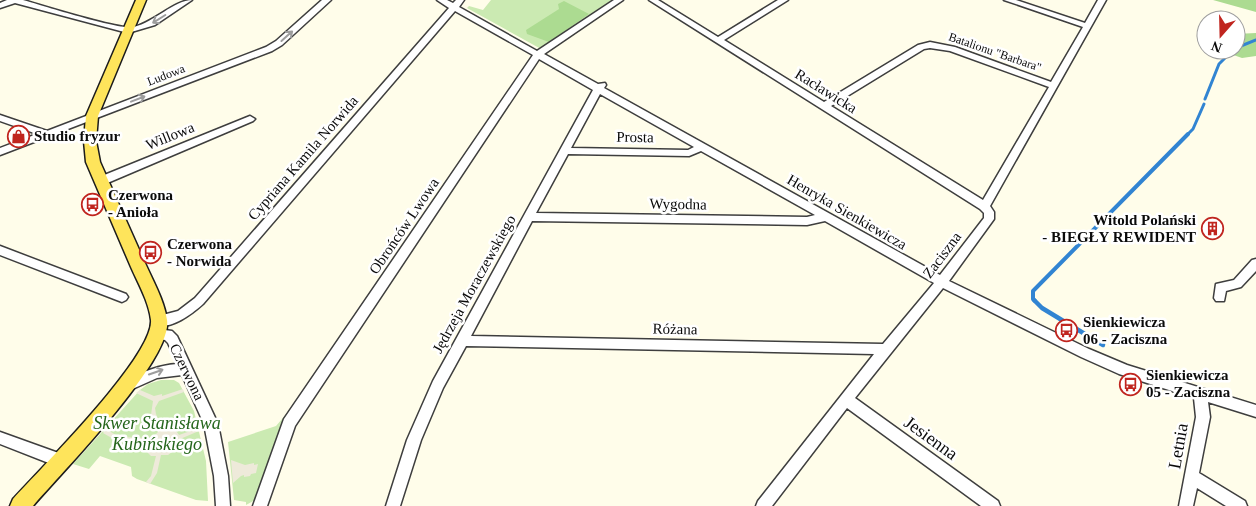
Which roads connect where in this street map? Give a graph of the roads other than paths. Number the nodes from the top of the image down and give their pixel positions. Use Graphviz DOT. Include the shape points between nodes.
graph roads {
  1 [pos="141,0"];
  2 [pos="188,0"];
  3 [pos="327,0"];
  4 [pos="442,0"];
  5 [pos="620,0"];
  6 [pos="653,0"];
  7 [pos="784,0"];
  8 [pos="1008,0"];
  9 [pos="1102,0"];
  10 [pos="9,2"];
  11 [pos="457,3"];
  12 [pos="1087,26"];
  13 [pos="128,31"];
  14 [pos="718,40"];
  15 [pos="538,54"];
  16 [pos="1054,86"];
  17 [pos="600,87"];
  18 [pos="825,106"];
  19 [pos="92,116"];
  20 [pos="0,118"];
  21 [pos="250,119"];
  22 [pos="47,134"];
  23 [pos="703,146"];
  24 [pos="564,151"];
  25 [pos="0,152"];
  26 [pos="101,181"];
  27 [pos="984,206"];
  28 [pos="529,217"];
  29 [pos="825,217"];
  30 [pos="0,250"];
  31 [pos="1256,263"];
  32 [pos="941,283"];
  33 [pos="122,298"];
  34 [pos="1220,298"];
  35 [pos="158,328"];
  36 [pos="461,340"];
  37 [pos="888,349"];
  38 [pos="188,370"];
  39 [pos="127,386"];
  40 [pos="1200,393"];
  41 [pos="847,400"];
  42 [pos="1256,411"];
  43 [pos="0,438"];
  44 [pos="59,460"];
  45 [pos="1192,477"];
  46 [pos="20,506"];
  47 [pos="222,506"];
  48 [pos="260,506"];
  49 [pos="393,506"];
  50 [pos="763,506"];
  51 [pos="993,506"];
  52 [pos="1186,506"];
  53 [pos="1240,506"];
  1 -- 13 [label="main road"];
  2 -- 13 [label="street, one-way" via="153,23"];
  19 -- 3 [label="street, Ludowa, one-way" via="269,49"];
  4 -- 11 [label="street, Henryka Sienkiewicza"];
  5 -- 15 [label="street, Obrońców Lwowa"];
  6 -- 14 [label="street, Racławicka"];
  7 -- 14 [label="street"];
  8 -- 12 [label="street"];
  9 -- 12 [label="street"];
  10 -- 13 [label="street"];
  11 -- 15 [label="street, Henryka Sienkiewicza"];
  11 -- 35 [label="street, Cypriana Kamila Norwida" via="199,301"];
  12 -- 16 [label="street"];
  13 -- 19 [label="main road"];
  14 -- 18 [label="street, Racławicka"];
  15 -- 17 [label="street, Henryka Sienkiewicza"];
  15 -- 48 [label="street, Obrońców Lwowa" via="289,423"];
  16 -- 18 [label="street, Batalionu \"Barbara\"" via="952,49 930,45"];
  16 -- 27 [label="street"];
  17 -- 23 [label="street, Henryka Sienkiewicza"];
  17 -- 24 [label="street, Jędrzeja Moraczewskiego"];
  18 -- 27 [label="street, Racławicka"];
  19 -- 22 [label="street, Ludowa"];
  19 -- 26 [label="main road" via="90,141 93,162"];
  20 -- 22 [label="street"];
  21 -- 26 [label="street, Willowa"];
  22 -- 25 [label="street, Ludowa"];
  23 -- 24 [label="street, Prosta" via="689,153"];
  23 -- 29 [label="street, Henryka Sienkiewicza"];
  24 -- 28 [label="street, Jędrzeja Moraczewskiego"];
  26 -- 35 [label="main road" via="151,295"];
  27 -- 32 [label="street, Zaciszna" via="989,212 989,219"];
  28 -- 29 [label="street, Wygodna" via="807,221"];
  28 -- 36 [label="street, Jędrzeja Moraczewskiego"];
  29 -- 32 [label="street, Henryka Sienkiewicza"];
  30 -- 33 [label="street"];
  31 -- 34 [label="street" via="1237,284 1220,287"];
  32 -- 37 [label="street, Zaciszna"];
  32 -- 40 [label="street, Henryka Sienkiewicza" via="1124,370"];
  35 -- 38 [label="street, Czerwona" via="172,340"];
  35 -- 39 [label="main road" via="149,352"];
  36 -- 37 [label="street, Różana"];
  36 -- 49 [label="street, Jędrzeja Moraczewskiego" via="421,419"];
  37 -- 41 [label="street, Zaciszna"];
  39 -- 38 [label="street, one-way" via="154,372"];
  38 -- 47 [label="street, Czerwona" via="212,424 221,476"];
  39 -- 44 [label="main road"];
  40 -- 42 [label="street, Henryka Sienkiewicza"];
  40 -- 45 [label="street, Letnia" via="1203,417"];
  41 -- 50 [label="street, Zaciszna"];
  41 -- 51 [label="street, Jesienna"];
  43 -- 44 [label="street"];
  44 -- 46 [label="main road"];
  45 -- 52 [label="street, Letnia"];
  45 -- 53 [label="street"];
}
